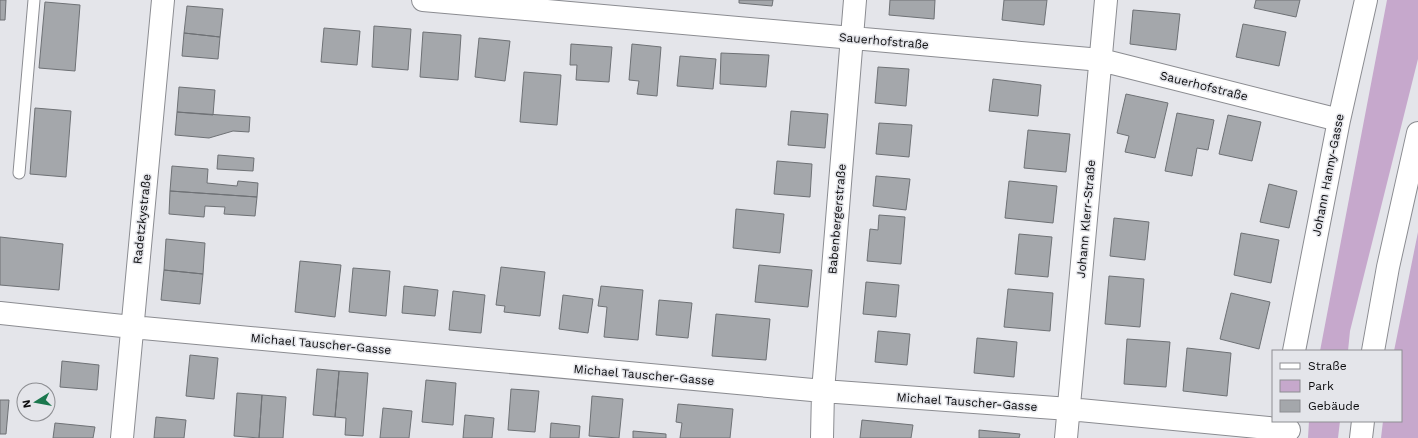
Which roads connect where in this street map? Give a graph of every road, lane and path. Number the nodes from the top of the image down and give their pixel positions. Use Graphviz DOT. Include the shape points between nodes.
graph roads {
  1 [pos="34,0"];
  2 [pos="164,0"];
  3 [pos="423,0"];
  4 [pos="855,0"];
  5 [pos="1106,0"];
  6 [pos="1366,0"];
  7 [pos="851,38"];
  8 [pos="1101,60"];
  9 [pos="1339,120"];
  10 [pos="1418,133"];
  11 [pos="19,173"];
  12 [pos="0,313"];
  13 [pos="132,327"];
  14 [pos="1294,350"];
  15 [pos="1373,350"];
  16 [pos="823,391"];
  17 [pos="1069,409"];
  18 [pos="1363,422"];
  19 [pos="1288,430"];
  20 [pos="122,438"];
  21 [pos="822,438"];
  22 [pos="1066,438"];
  23 [pos="1360,438"];
  1 -- 11 [label="lane"];
  2 -- 13 [label="street, Radetzkystraße"];
  3 -- 7 [label="street, Sauerhofstraße"];
  4 -- 7 [label="street, Babenbergerstraße"];
  5 -- 8 [label="street, Johann Klerr-Straße"];
  6 -- 9 [label="street, Johann Hanny-Gasse"];
  7 -- 8 [label="street, Sauerhofstraße"];
  7 -- 16 [label="street, Babenbergerstraße"];
  8 -- 9 [label="street, Sauerhofstraße"];
  8 -- 17 [label="street, Johann Klerr-Straße"];
  9 -- 14 [label="street, Johann Hanny-Gasse"];
  10 -- 15 [label="street" via="1388,267"];
  12 -- 13 [label="street, Michael Tauscher-Gasse"];
  13 -- 16 [label="street, Michael Tauscher-Gasse"];
  13 -- 20 [label="street, Radetzkystraße"];
  16 -- 17 [label="street, Michael Tauscher-Gasse"];
  16 -- 21 [label="street, Babenbergerstraße"];
  17 -- 19 [label="street, Michael Tauscher-Gasse"];
  17 -- 22 [label="street, Johann Klerr-Straße"];
  18 -- 23 [label="street"];
}
